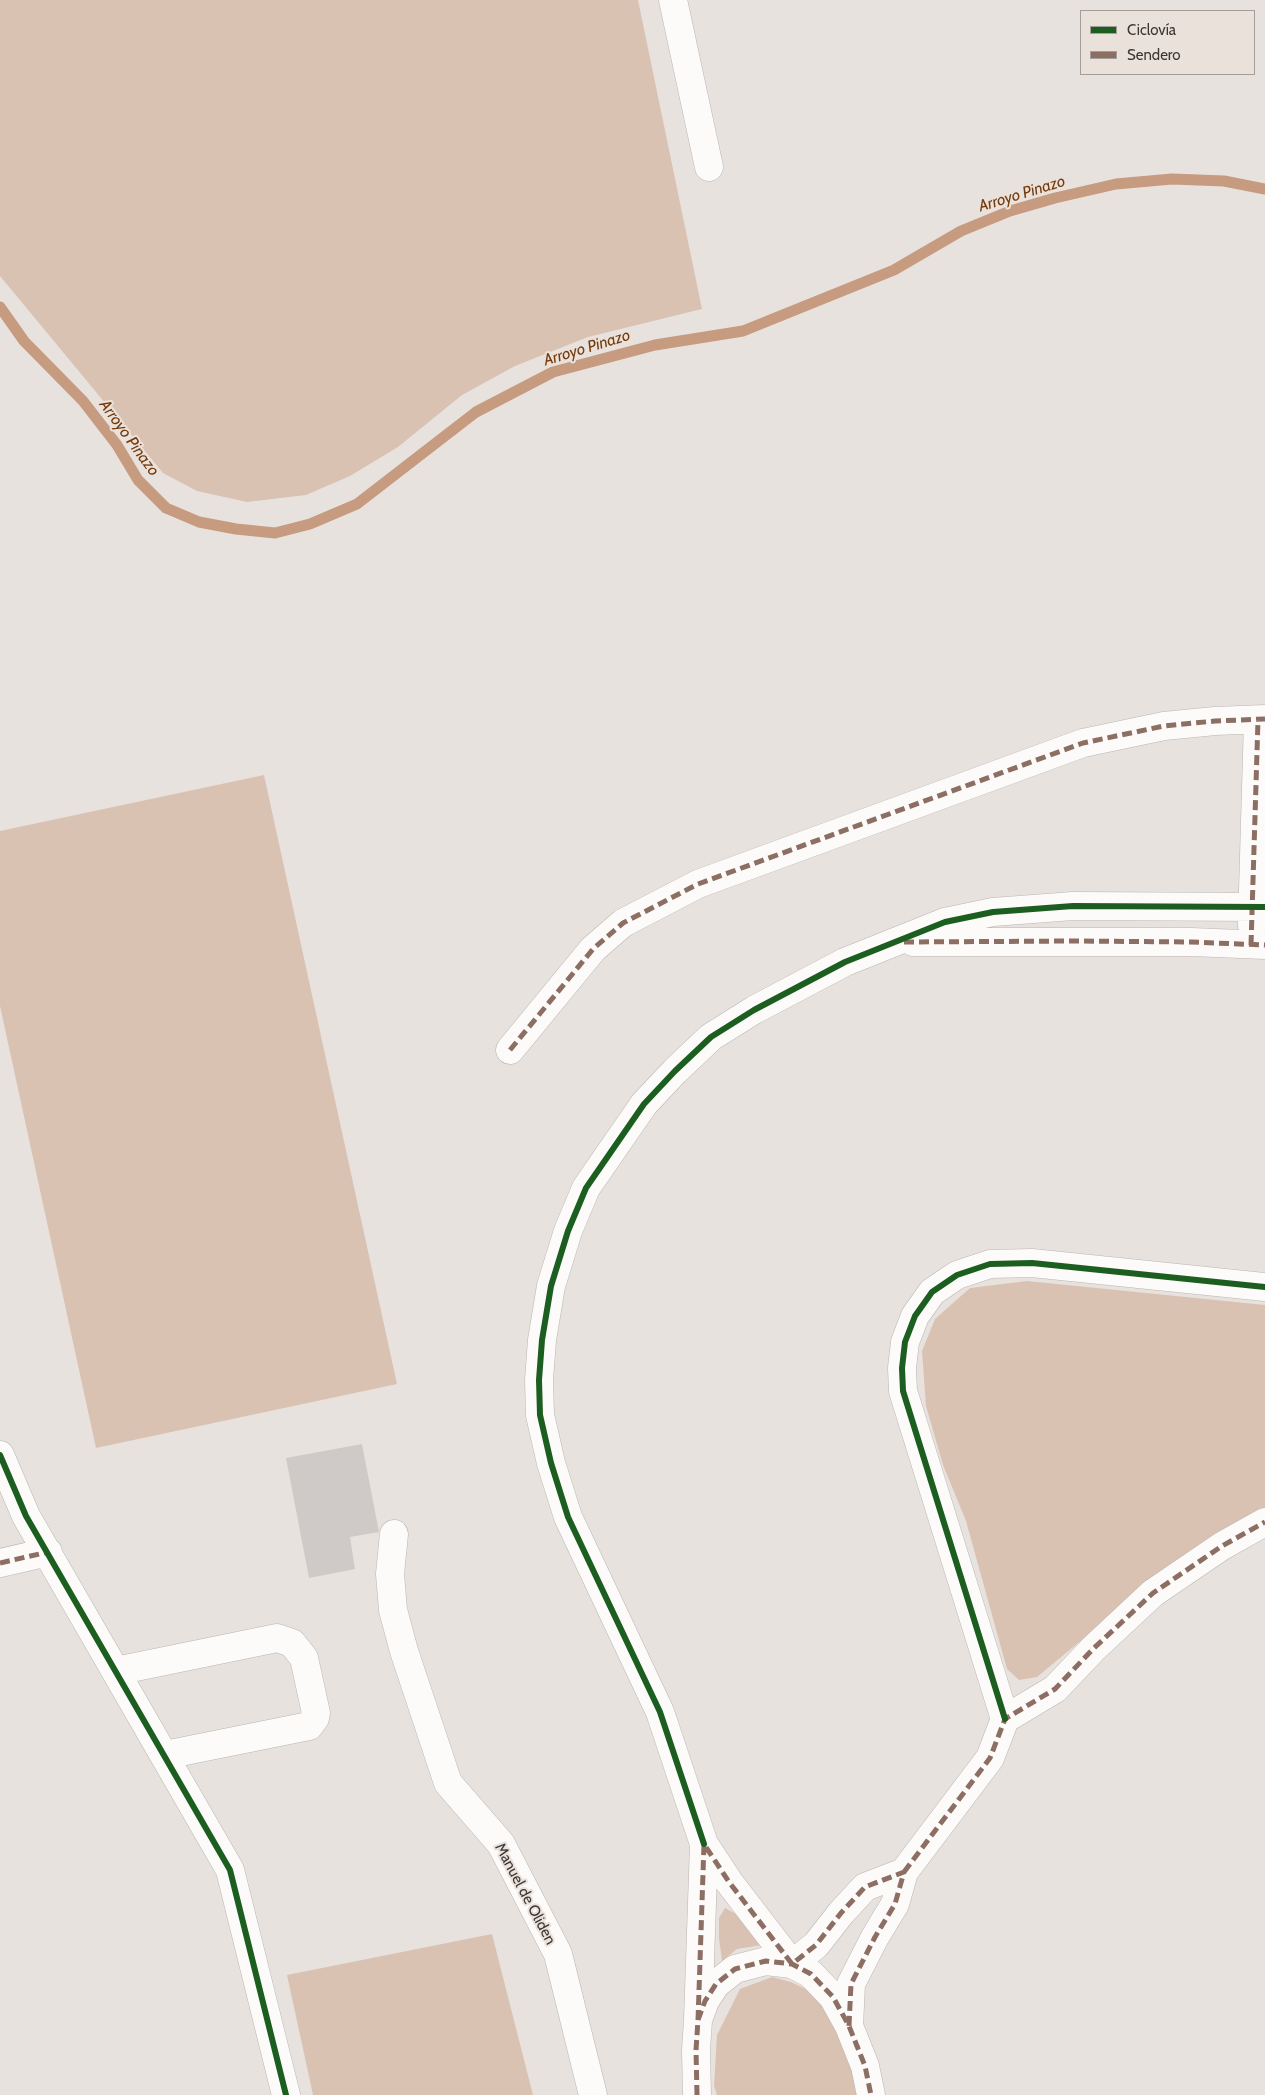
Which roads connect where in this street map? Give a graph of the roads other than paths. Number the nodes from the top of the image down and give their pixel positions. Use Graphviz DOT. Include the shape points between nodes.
graph roads {
  1 [pos="673,0"];
  2 [pos="709,167"];
  3 [pos="1261,720"];
  4 [pos="1259,907"];
  5 [pos="899,942"];
  6 [pos="1258,945"];
  7 [pos="510,1050"];
  8 [pos="1265,1287"];
  9 [pos="0,1455"];
  10 [pos="1265,1522"];
  11 [pos="394,1534"];
  12 [pos="48,1552"];
  13 [pos="0,1563"];
  14 [pos="116,1671"];
  15 [pos="1005,1719"];
  16 [pos="165,1756"];
  17 [pos="704,1844"];
  18 [pos="904,1872"];
  19 [pos="792,1964"];
  20 [pos="698,2020"];
  21 [pos="849,2026"];
  22 [pos="286,2095"];
  23 [pos="593,2095"];
  24 [pos="697,2095"];
  25 [pos="871,2095"];
  1 -- 2 [label="street"];
  3 -- 4 [label="street"];
  3 -- 7 [label="street" via="1164,726 1083,743 698,884 623,923 593,949"];
  4 -- 5 [label="street" via="1073,906 993,912 945,922"];
  4 -- 6 [label="street"];
  5 -- 6 [label="street" via="1084,941"];
  5 -- 17 [label="street" via="845,962 754,1010 711,1037 675,1071 644,1104 586,1188 551,1286 539,1380 540,1415 551,1463 568,1517 660,1712"];
  8 -- 15 [label="street" via="1032,1262 990,1264 957,1275 932,1292 915,1316 905,1342 903,1391"];
  9 -- 12 [label="street" via="26,1516"];
  10 -- 15 [label="street" via="1222,1546 1153,1593 1055,1689"];
  11 -- 23 [label="street, Manuel de Oliden" via="390,1574 393,1610 448,1784 501,1844 558,1954"];
  12 -- 13 [label="street"];
  12 -- 14 [label="street"];
  14 -- 16 [label="street"];
  14 -- 16 [label="street" via="278,1638 292,1643 304,1658 316,1712 309,1726"];
  15 -- 18 [label="street" via="990,1758"];
  16 -- 22 [label="street" via="230,1870"];
  17 -- 19 [label="street"];
  17 -- 20 [label="street"];
  18 -- 19 [label="street" via="865,1887 816,1945"];
  18 -- 21 [label="street" via="895,1904 851,1984"];
  19 -- 20 [label="street" via="766,1961 735,1969 716,1984"];
  19 -- 21 [label="street" via="811,1974 833,1997"];
  20 -- 24 [label="street"];
  21 -- 25 [label="street" via="865,2066"];
}
